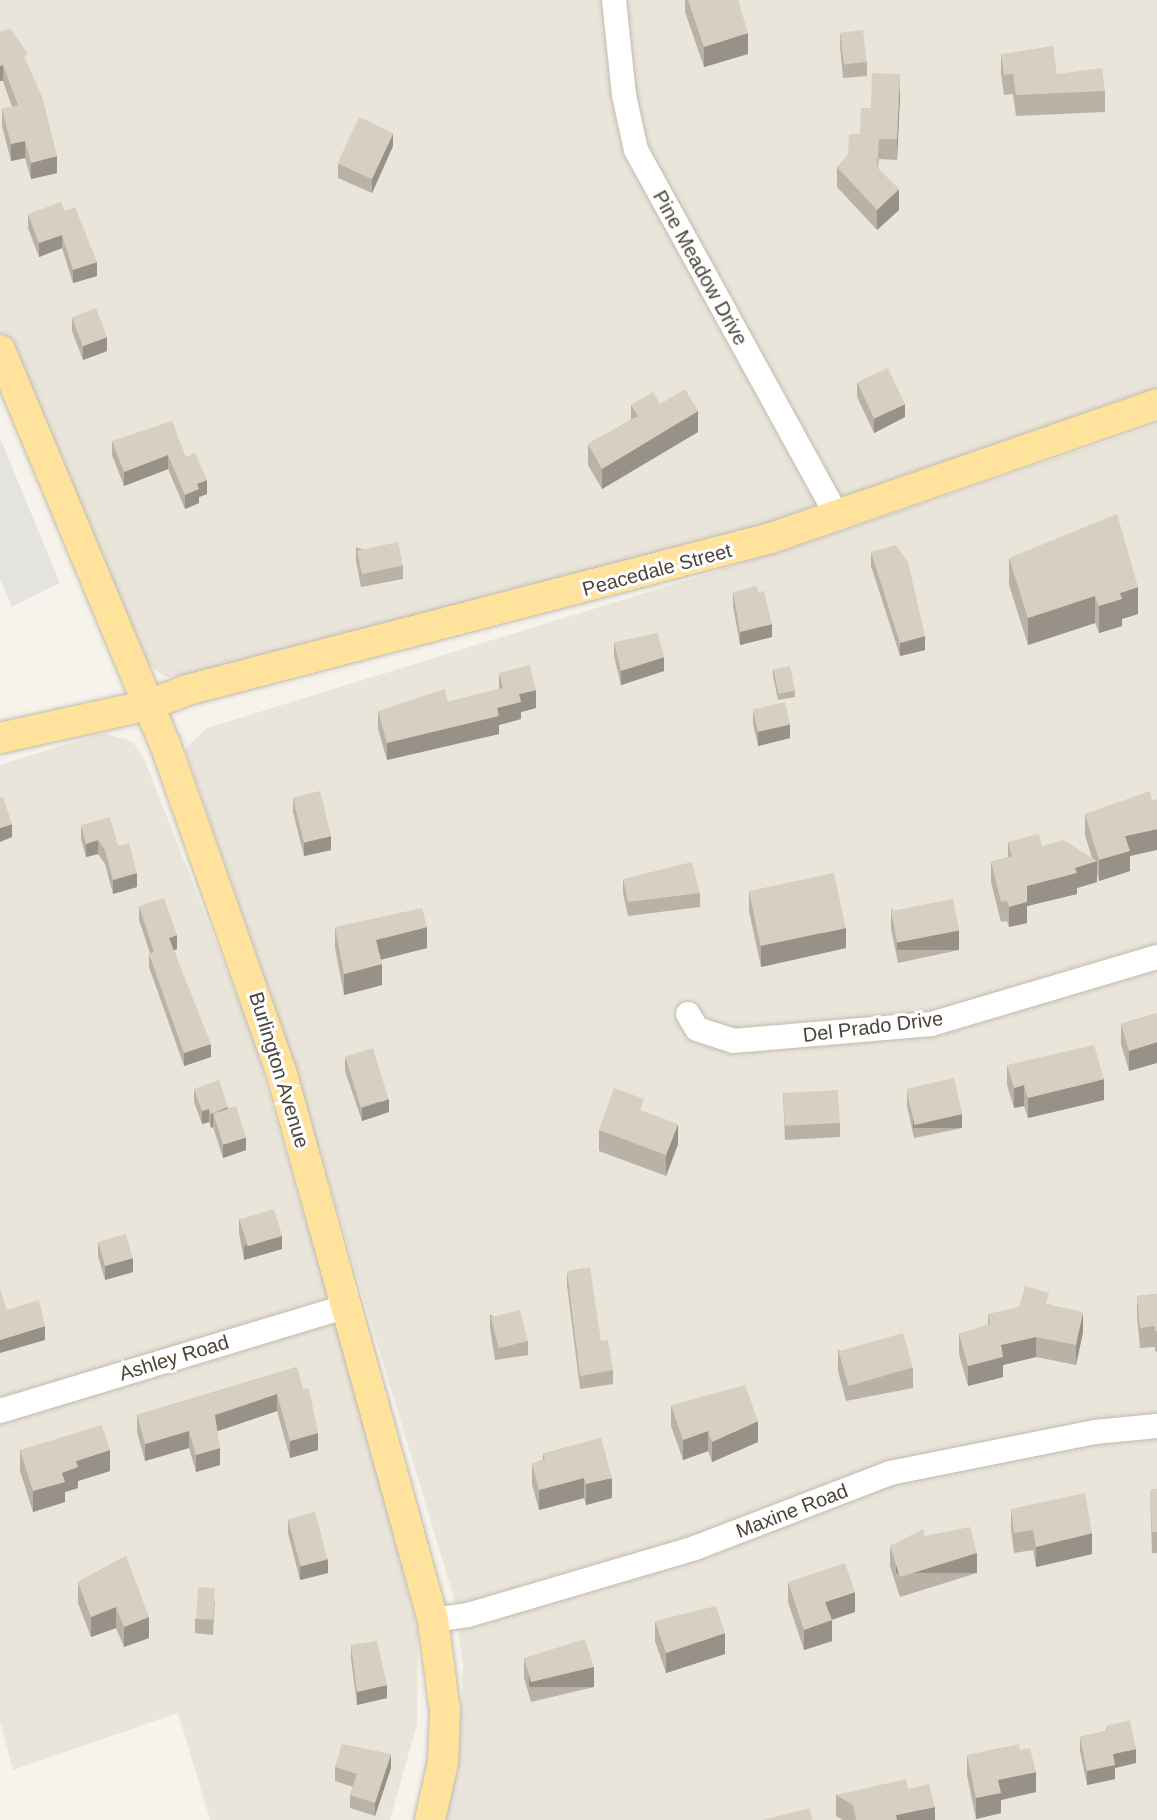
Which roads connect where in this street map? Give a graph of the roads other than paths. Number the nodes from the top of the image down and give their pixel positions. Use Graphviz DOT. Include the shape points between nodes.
graph roads {
  1 [pos="614,0"];
  2 [pos="0,350"];
  3 [pos="1157,404"];
  4 [pos="838,518"];
  5 [pos="149,705"];
  6 [pos="0,738"];
  7 [pos="1157,957"];
  8 [pos="688,1014"];
  9 [pos="347,1306"];
  10 [pos="0,1411"];
  11 [pos="1157,1426"];
  12 [pos="433,1620"];
  13 [pos="430,1820"];
  1 -- 4 [label="street, Pine Meadow Drive" via="636,150"];
  2 -- 5 [label="main road, Burlington Avenue"];
  3 -- 4 [label="main road, Peacedale Street"];
  4 -- 5 [label="main road, Peacedale Street"];
  5 -- 6 [label="main road, Peacedale Street"];
  5 -- 9 [label="main road, Burlington Avenue" via="246,962"];
  7 -- 8 [label="street, Del Prado Drive" via="931,1024 733,1041 697,1029"];
  9 -- 10 [label="street, Ashley Road"];
  9 -- 12 [label="main road, Burlington Avenue"];
  11 -- 12 [label="street, Maxine Road" via="1095,1432 890,1473 695,1548 468,1615"];
  12 -- 13 [label="main road, Burlington Avenue" via="445,1711 443,1762"];
}
